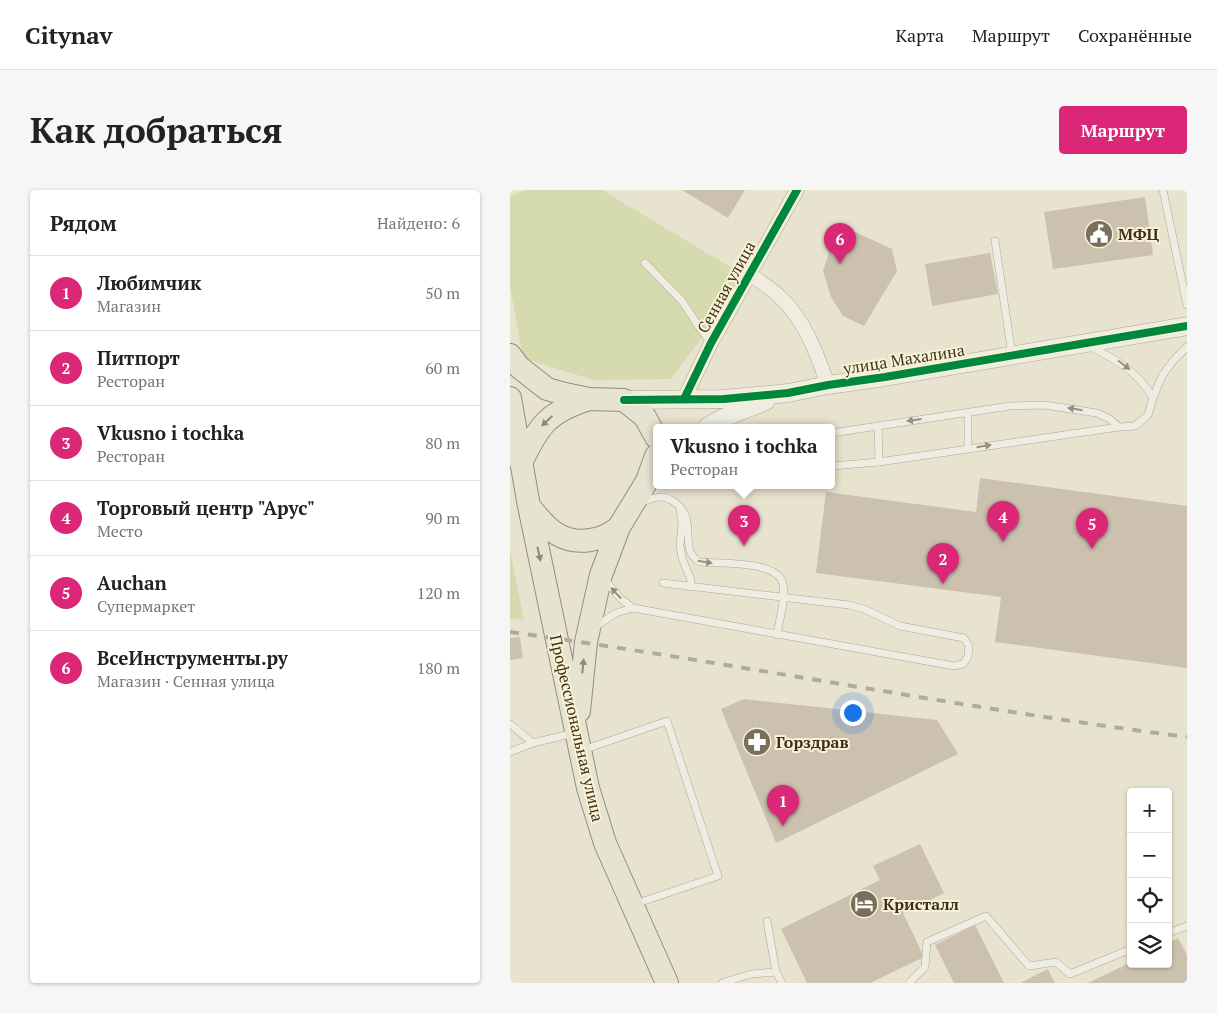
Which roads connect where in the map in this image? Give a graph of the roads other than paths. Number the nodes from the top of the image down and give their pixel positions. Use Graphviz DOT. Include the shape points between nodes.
graph roads {
  1 [pos="797,190"];
  2 [pos="1163,190"];
  3 [pos="995,241"];
  4 [pos="645,264"];
  5 [pos="749,274"];
  6 [pos="1187,305"];
  7 [pos="1187,326"];
  8 [pos="711,343"];
  9 [pos="1085,343"];
  10 [pos="1187,347"];
  11 [pos="510,355"];
  12 [pos="1012,356"];
  13 [pos="828,385"];
  14 [pos="788,393"];
  15 [pos="510,398"];
  16 [pos="1153,398"];
  17 [pos="590,399"];
  18 [pos="684,399"];
  19 [pos="624,400"];
  20 [pos="968,413"];
  21 [pos="712,424"];
  22 [pos="878,426"];
  23 [pos="1119,427"];
  24 [pos="653,432"];
  25 [pos="835,433"];
  26 [pos="968,449"];
  27 [pos="880,462"];
  28 [pos="521,463"];
  29 [pos="835,466"];
  30 [pos="652,476"];
  31 [pos="633,504"];
  32 [pos="529,506"];
  33 [pos="680,506"];
  34 [pos="619,526"];
  35 [pos="601,574"];
  36 [pos="663,583"];
  37 [pos="690,586"];
  38 [pos="783,598"];
  39 [pos="633,608"];
  40 [pos="588,634"];
  41 [pos="777,635"];
  42 [pos="510,724"];
  43 [pos="579,742"];
  44 [pos="533,744"];
  45 [pos="510,752"];
  46 [pos="632,906"];
  47 [pos="767,921"];
  48 [pos="1187,926"];
  49 [pos="1172,932"];
  50 [pos="1127,951"];
  51 [pos="776,972"];
  52 [pos="667,983"];
  53 [pos="722,983"];
  54 [pos="782,983"];
  55 [pos="909,983"];
  1 -- 5 [label="street, Сенная улица"];
  2 -- 6 [label="lane"];
  3 -- 12 [label="lane"];
  4 -- 8 [label="lane" via="682,301"];
  5 -- 8 [label="street, Сенная улица"];
  5 -- 13 [label="street" via="782,298 798,317 817,353"];
  7 -- 9 [label="street, улица Махалина"];
  8 -- 18 [label="street, Сенная улица"];
  9 -- 12 [label="street, улица Махалина"];
  9 -- 16 [label="lane, one-way" via="1119,361 1135,374"];
  10 -- 16 [label="lane" via="1162,376"];
  11 -- 17 [label="main road" via="519,367 547,389"];
  12 -- 13 [label="street, улица Махалина"];
  13 -- 14 [label="street, улица Махалина"];
  14 -- 18 [label="street, улица Махалина"];
  14 -- 21 [label="street"];
  15 -- 28 [label="main road, Профессиональная улица"];
  16 -- 23 [label="lane" via="1151,409 1142,422"];
  17 -- 19 [label="main road, улица Махалина"];
  17 -- 28 [label="main road, one-way" via="556,412 543,424"];
  18 -- 19 [label="street, улица Махалина"];
  19 -- 24 [label="main road" via="645,417"];
  20 -- 22 [label="lane, one-way"];
  23 -- 20 [label="lane, one-way" via="1103,414 1044,405 1010,406"];
  20 -- 26 [label="lane"];
  22 -- 25 [label="lane"];
  22 -- 27 [label="lane"];
  26 -- 23 [label="lane, one-way"];
  26 -- 27 [label="lane"];
  27 -- 29 [label="lane"];
  28 -- 32 [label="main road, Профессиональная улица"];
  30 -- 31 [label="main road"];
  31 -- 33 [label="lane" via="665,496"];
  31 -- 34 [label="main road"];
  32 -- 34 [label="main road" via="557,534 571,540 602,538"];
  32 -- 43 [label="main road, Профессиональная улица, one-way"];
  33 -- 37 [label="lane" via="680,545"];
  33 -- 38 [label="lane, one-way" via="688,519 690,552 696,560 769,569 782,580"];
  34 -- 35 [label="main road"];
  39 -- 35 [label="lane, one-way"];
  35 -- 40 [label="main road"];
  36 -- 37 [label="lane"];
  37 -- 38 [label="lane"];
  38 -- 41 [label="lane"];
  38 -- 41 [label="lane" via="849,605 900,626 959,636 968,641 970,651 966,661 954,666"];
  39 -- 40 [label="lane" via="616,613"];
  39 -- 41 [label="lane"];
  43 -- 40 [label="main road, one-way"];
  42 -- 44 [label="lane"];
  43 -- 44 [label="lane"];
  43 -- 46 [label="main road, Профессиональная улица" via="588,788 605,842"];
  43 -- 46 [label="lane" via="667,721 718,876"];
  44 -- 45 [label="lane"];
  46 -- 52 [label="main road, Профессиональная улица"];
  47 -- 51 [label="lane"];
  48 -- 49 [label="lane"];
  50 -- 55 [label="lane" via="1070,974 1056,962 1029,966 986,916 927,942 925,967"];
  51 -- 53 [label="lane" via="750,974"];
  51 -- 54 [label="lane"];
}
